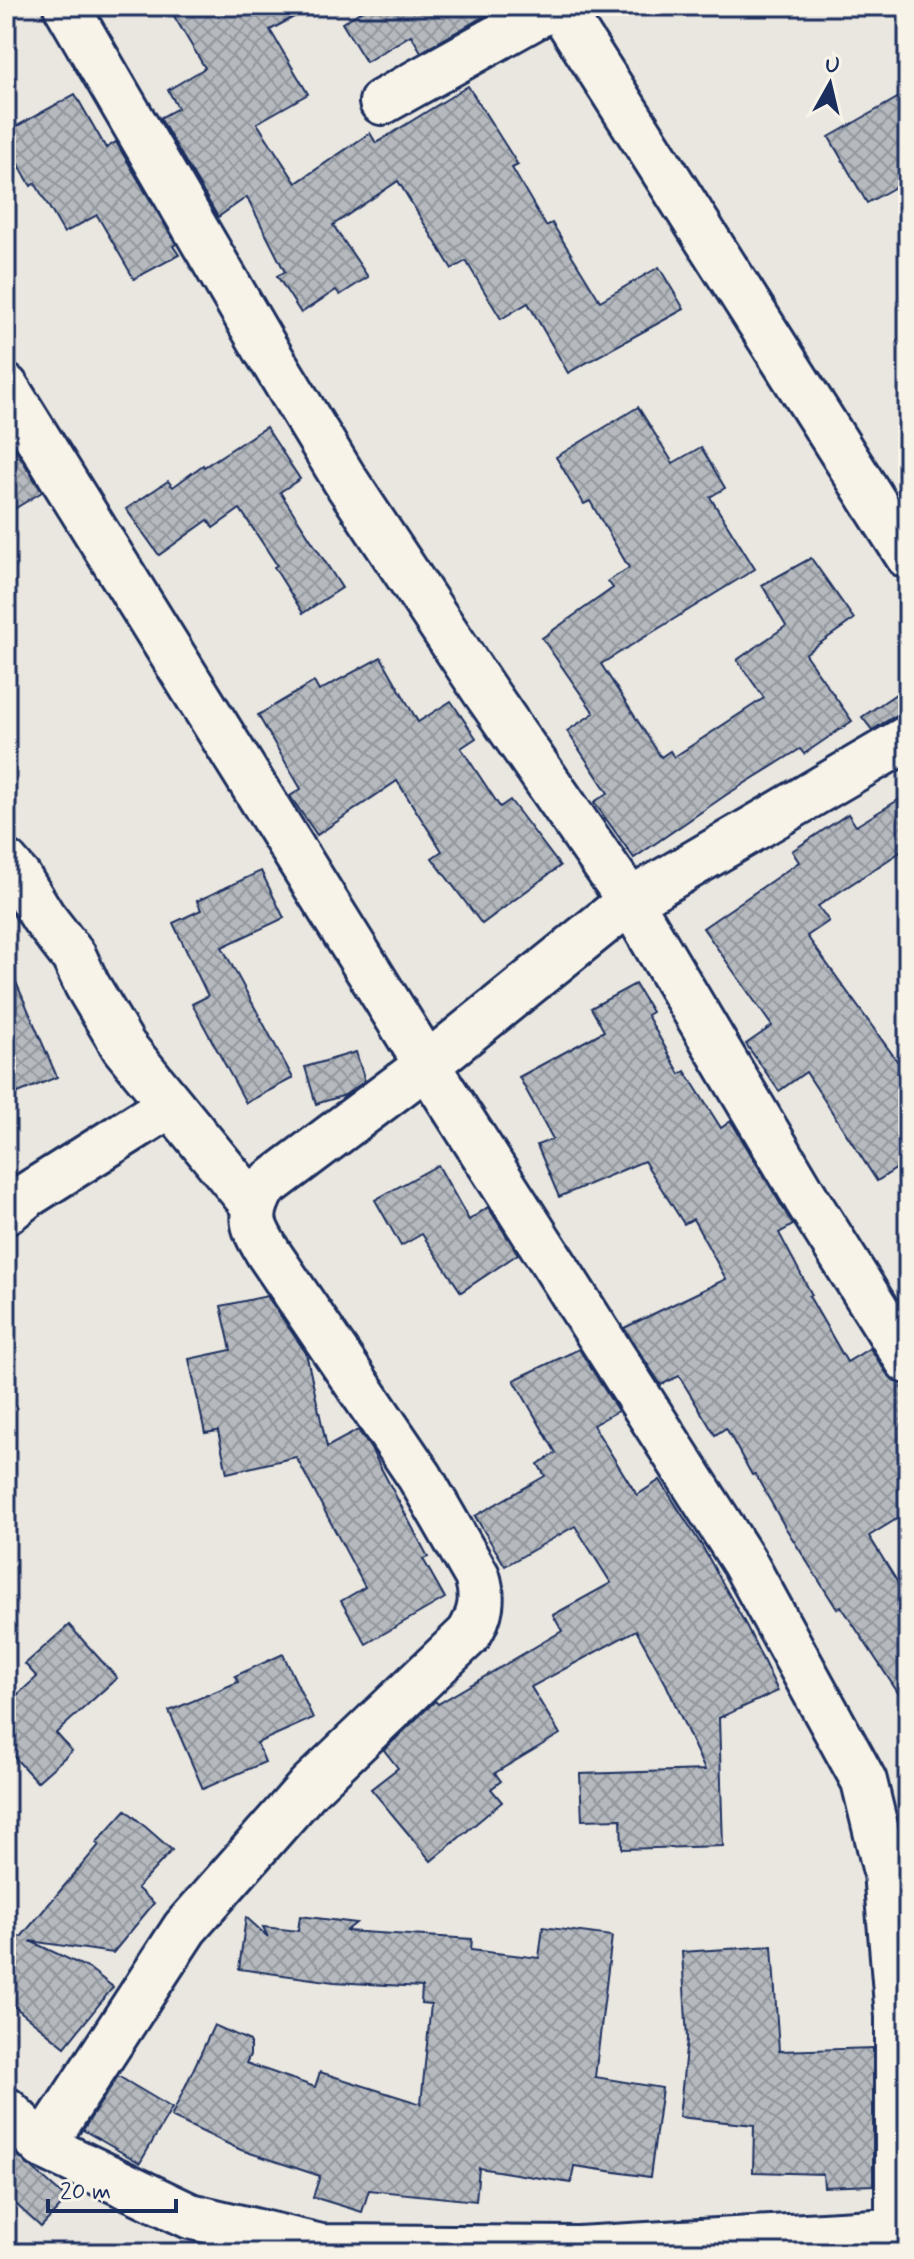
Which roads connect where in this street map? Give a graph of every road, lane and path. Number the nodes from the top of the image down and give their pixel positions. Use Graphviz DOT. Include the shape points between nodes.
graph roads {
  1 [pos="66,6"];
  2 [pos="556,6"];
  3 [pos="382,102"];
  4 [pos="6,387"];
  5 [pos="908,556"];
  6 [pos="908,738"];
  7 [pos="6,863"];
  8 [pos="630,901"];
  9 [pos="427,1065"];
  10 [pos="170,1105"];
  11 [pos="254,1206"];
  12 [pos="6,1212"];
  13 [pos="908,1361"];
  14 [pos="6,2110"];
  15 [pos="43,2146"];
  16 [pos="898,2238"];
  1 -- 8 [label="street" via="345,480"];
  2 -- 3 [label="street"];
  2 -- 5 [label="street"];
  4 -- 9 [label="street"];
  6 -- 8 [label="street"];
  7 -- 10 [label="street" via="74,957 124,1047"];
  8 -- 9 [label="street"];
  8 -- 13 [label="street"];
  9 -- 11 [label="street" via="263,1188"];
  9 -- 16 [label="street" via="744,1562 864,1781 886,1872 898,2017"];
  10 -- 11 [label="street"];
  10 -- 12 [label="street"];
  11 -- 15 [label="street" via="256,1232 269,1254 420,1477 477,1576 481,1607 469,1634 309,1787 185,1928"];
  14 -- 15 [label="street"];
  15 -- 16 [label="street" via="190,2216 321,2247 578,2249"];
}
